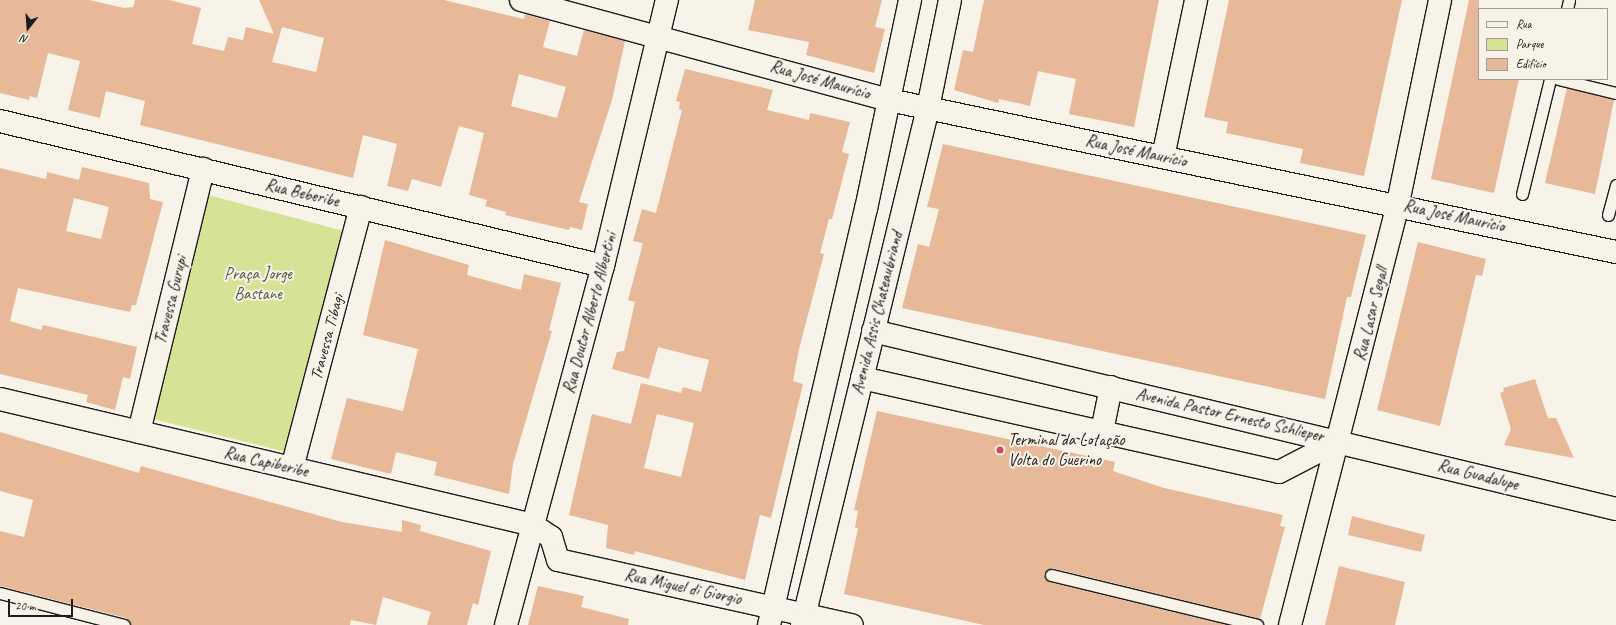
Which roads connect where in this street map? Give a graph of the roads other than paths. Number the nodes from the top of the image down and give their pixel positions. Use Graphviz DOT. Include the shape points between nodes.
graph roads {
  1 [pos="521,0"];
  2 [pos="666,0"];
  3 [pos="910,0"];
  4 [pos="950,0"];
  5 [pos="1196,0"];
  6 [pos="1440,0"];
  7 [pos="660,35"];
  8 [pos="1550,80"];
  9 [pos="1562,80"];
  10 [pos="1616,93"];
  11 [pos="889,100"];
  12 [pos="928,108"];
  13 [pos="0,121"];
  14 [pos="1163,157"];
  15 [pos="203,169"];
  16 [pos="1616,185"];
  17 [pos="1522,194"];
  18 [pos="1398,203"];
  19 [pos="361,207"];
  20 [pos="866,210"];
  21 [pos="1608,215"];
  22 [pos="900,218"];
  23 [pos="1616,252"];
  24 [pos="603,266"];
  25 [pos="873,331"];
  26 [pos="862,378"];
  27 [pos="1111,387"];
  28 [pos="0,399"];
  29 [pos="1102,431"];
  30 [pos="139,432"];
  31 [pos="1339,441"];
  32 [pos="292,468"];
  33 [pos="1616,507"];
  34 [pos="533,525"];
  35 [pos="1050,575"];
  36 [pos="0,594"];
  37 [pos="771,616"];
  38 [pos="804,620"];
  39 [pos="124,625"];
  40 [pos="506,625"];
  41 [pos="852,625"];
  42 [pos="1256,625"];
  43 [pos="1290,625"];
  1 -- 7 [label="street, Rua José Maurício"];
  2 -- 7 [label="street, Rua Doutor Alberto Albertini"];
  3 -- 11 [label="street, Avenida Assis Chateaubriand"];
  4 -- 12 [label="street, Avenida Assis Chateaubriand"];
  5 -- 14 [label="street"];
  6 -- 18 [label="street, Rua Lasar Segall"];
  7 -- 11 [label="street, Rua José Maurício"];
  7 -- 24 [label="street, Rua Doutor Alberto Albertini"];
  8 -- 17 [label="lane"];
  9 -- 10 [label="lane"];
  11 -- 12 [label="street, Rua José Maurício"];
  11 -- 20 [label="street, Avenida Assis Chateaubriand"];
  12 -- 14 [label="street, Rua José Maurício"];
  12 -- 22 [label="street, Avenida Assis Chateaubriand"];
  13 -- 15 [label="street, Rua Beberibe"];
  14 -- 18 [label="street, Rua José Maurício"];
  15 -- 19 [label="street, Rua Beberibe"];
  15 -- 30 [label="street, Travessa Gurupi"];
  16 -- 21 [label="lane"];
  18 -- 23 [label="street, Rua José Maurício"];
  18 -- 31 [label="street, Rua Lasar Segall"];
  19 -- 24 [label="street, Rua Beberibe"];
  19 -- 32 [label="street, Travessa Tibagi"];
  20 -- 22 [label="street"];
  20 -- 37 [label="street, Avenida Assis Chateaubriand"];
  22 -- 25 [label="street, Avenida Assis Chateaubriand"];
  24 -- 34 [label="street, Rua Doutor Alberto Albertini"];
  25 -- 26 [label="street, Avenida Assis Chateaubriand"];
  25 -- 27 [label="street, Avenida Pastor Ernesto Schlieper"];
  26 -- 29 [label="street, Avenida Pastor Ernesto Schlieper"];
  26 -- 38 [label="street, Avenida Assis Chateaubriand"];
  27 -- 29 [label="street"];
  27 -- 31 [label="street, Avenida Pastor Ernesto Schlieper"];
  28 -- 30 [label="street, Rua Capiberibe"];
  29 -- 31 [label="street, Avenida Pastor Ernesto Schlieper" via="1283,472"];
  30 -- 32 [label="street, Rua Capiberibe"];
  31 -- 33 [label="street, Rua Guadalupe"];
  31 -- 43 [label="street, Rua Lasar Segall"];
  32 -- 34 [label="street, Rua Capiberibe"];
  34 -- 37 [label="street, Rua Miguel di Giorgio" via="551,537 558,560"];
  34 -- 40 [label="street, Rua Doutor Alberto Albertini"];
  35 -- 42 [label="lane"];
  36 -- 39 [label="lane"];
  37 -- 38 [label="street, Rua Miguel di Giorgio"];
  38 -- 41 [label="street, Rua Miguel di Giorgio"];
}
